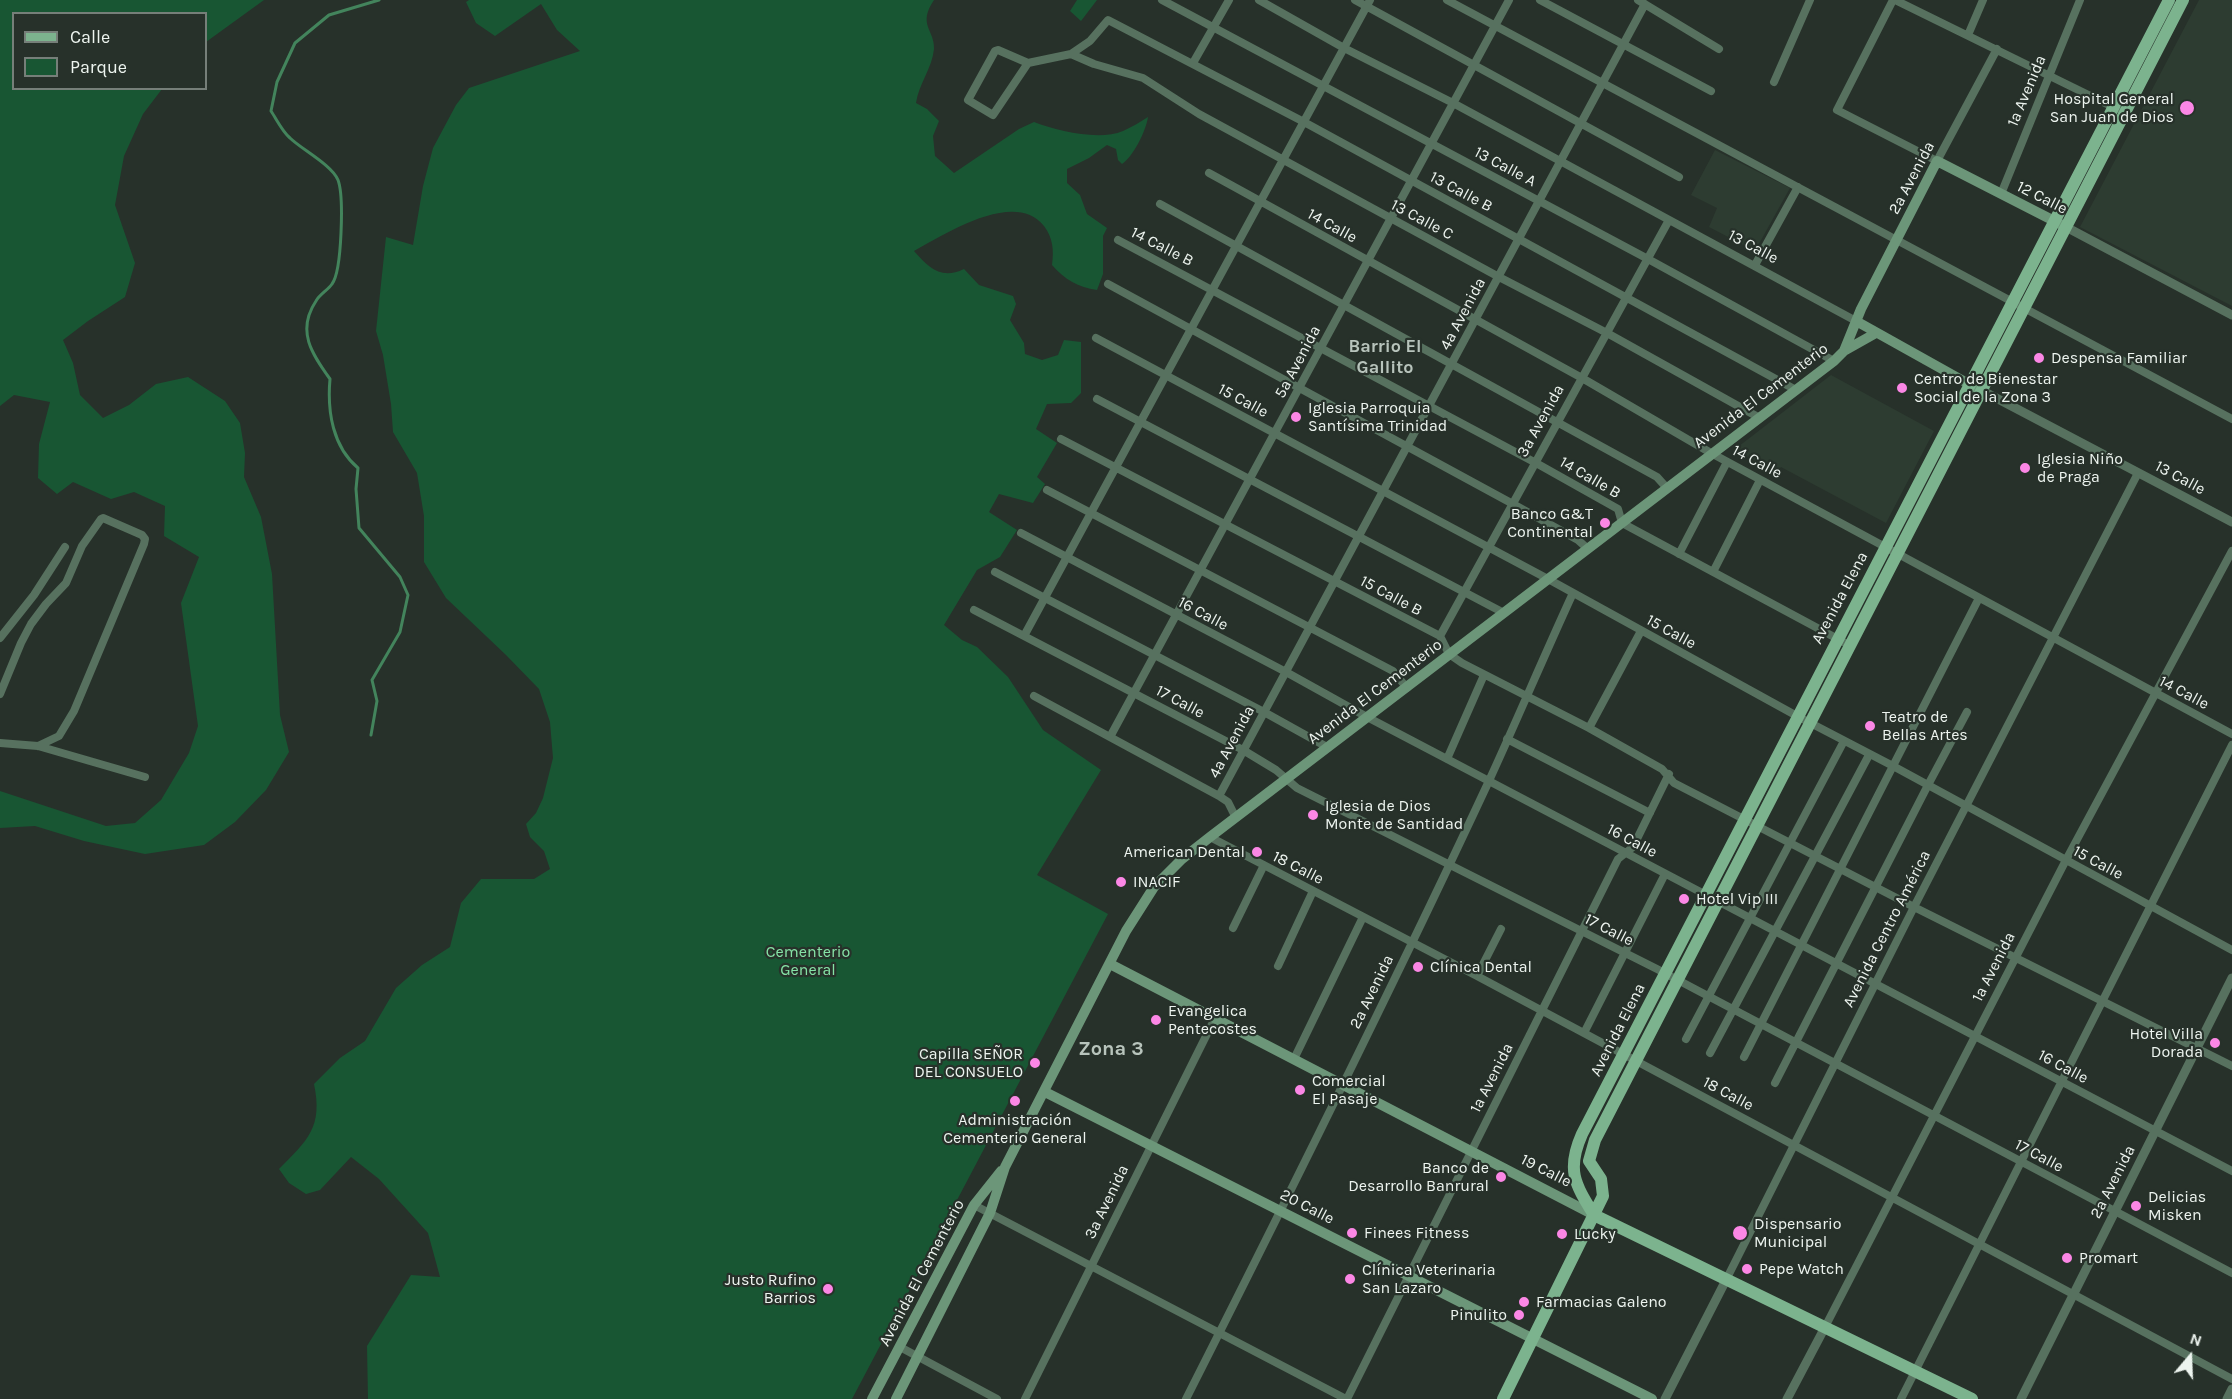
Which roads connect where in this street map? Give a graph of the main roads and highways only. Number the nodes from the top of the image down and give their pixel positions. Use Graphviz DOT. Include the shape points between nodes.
graph roads {
  1 [pos="2169,0"];
  2 [pos="2182,0"];
  3 [pos="2119,110"];
  4 [pos="1937,161"];
  5 [pos="2060,224"];
  6 [pos="1856,321"];
  7 [pos="1876,333"];
  8 [pos="1844,351"];
  9 [pos="1975,387"];
  10 [pos="1751,823"];
  11 [pos="1110,964"];
  12 [pos="1630,1057"];
  13 [pos="1045,1092"];
  14 [pos="1005,1167"];
  15 [pos="1594,1215"];
  16 [pos="1534,1339"];
  17 [pos="872,1399"];
  18 [pos="896,1399"];
  19 [pos="1503,1399"];
  20 [pos="1652,1399"];
  21 [pos="1972,1399"];
  1 -- 3 [label="main road, Avenida Elena"];
  2 -- 3 [label="main road, Avenida Elena"];
  3 -- 5 [label="main road, Avenida Elena"];
  4 -- 5 [label="main road, 12 Calle"];
  4 -- 6 [label="main road, 2a Avenida"];
  5 -- 9 [label="main road, Avenida Elena" via="2013,301"];
  5 -- 9 [label="main road, Avenida Elena" via="2024,308"];
  6 -- 7 [label="main road, 13 Calle"];
  6 -- 8 [label="main road, Avenida El Cementerio"];
  7 -- 8 [label="main road"];
  7 -- 9 [label="main road, 13 Calle"];
  8 -- 11 [label="main road, Avenida El Cementerio" via="1182,860 1154,887"];
  9 -- 10 [label="main road, Avenida Elena" via="1898,554 1810,723"];
  9 -- 10 [label="main road, Avenida Elena" via="1797,716"];
  10 -- 12 [label="main road, Avenida Elena"];
  11 -- 13 [label="main road, Avenida El Cementerio"];
  11 -- 15 [label="main road, 19 Calle"];
  12 -- 15 [label="main road, Avenida Elena" via="1591,1150 1589,1161 1603,1188"];
  12 -- 15 [label="main road, Avenida Elena" via="1582,1134 1575,1155 1576,1184"];
  13 -- 14 [label="main road, Avenida El Cementerio"];
  13 -- 16 [label="main road, 20 Calle"];
  14 -- 17 [label="main road, Avenida El Cementerio" via="974,1205"];
  14 -- 18 [label="main road, Avenida El Cementerio" via="990,1214"];
  15 -- 16 [label="main road, Avenida Elena"];
  15 -- 21 [label="main road, 19 Calle"];
  16 -- 19 [label="main road, Avenida Elena"];
  16 -- 20 [label="main road, 20 Calle"];
}
